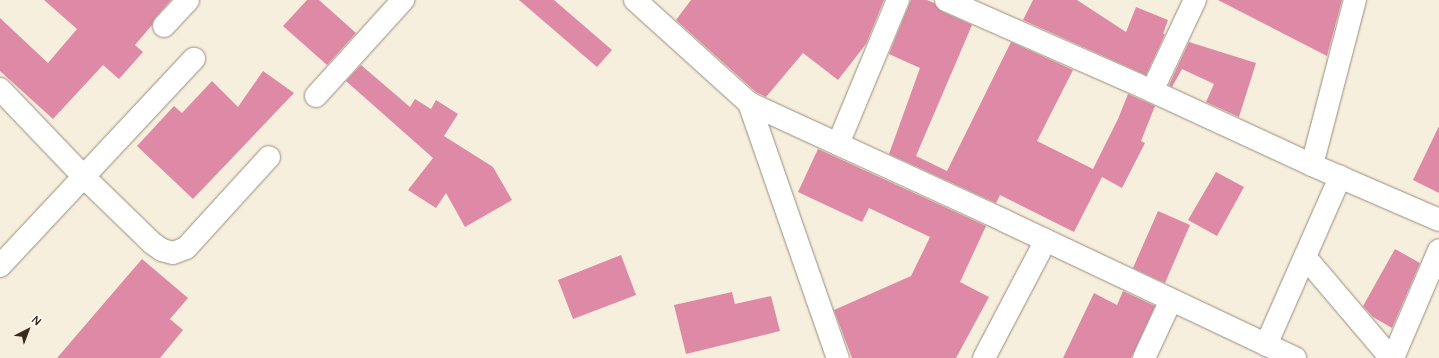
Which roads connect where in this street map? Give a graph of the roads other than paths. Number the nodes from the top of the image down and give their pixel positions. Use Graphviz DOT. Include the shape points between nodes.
graph roads {
  1 [pos="188,0"];
  2 [pos="403,0"];
  3 [pos="634,0"];
  4 [pos="898,0"];
  5 [pos="946,0"];
  6 [pos="1195,0"];
  7 [pos="1355,0"];
  8 [pos="164,26"];
  9 [pos="194,59"];
  10 [pos="0,89"];
  11 [pos="1152,92"];
  12 [pos="316,96"];
  13 [pos="749,103"];
  14 [pos="838,144"];
  15 [pos="269,157"];
  16 [pos="1312,165"];
  17 [pos="84,177"];
  18 [pos="1340,177"];
  19 [pos="1439,220"];
  20 [pos="1046,240"];
  21 [pos="1439,250"];
  22 [pos="1305,257"];
  23 [pos="0,266"];
  24 [pos="1171,300"];
  25 [pos="1266,345"];
  26 [pos="838,358"];
  27 [pos="984,358"];
  28 [pos="1144,358"];
  29 [pos="1295,358"];
  30 [pos="1392,358"];
  1 -- 8 [label="street"];
  2 -- 12 [label="street"];
  3 -- 13 [label="street"];
  4 -- 14 [label="street"];
  5 -- 11 [label="street"];
  6 -- 11 [label="street"];
  7 -- 16 [label="street"];
  9 -- 17 [label="street"];
  10 -- 17 [label="street"];
  11 -- 16 [label="street"];
  13 -- 14 [label="street"];
  13 -- 26 [label="street"];
  14 -- 20 [label="street"];
  15 -- 17 [label="street" via="186,248 173,253 162,250 152,243"];
  16 -- 18 [label="street"];
  17 -- 23 [label="street"];
  18 -- 19 [label="street"];
  18 -- 22 [label="street"];
  20 -- 24 [label="street"];
  20 -- 27 [label="street"];
  21 -- 30 [label="street"];
  22 -- 25 [label="street"];
  22 -- 30 [label="street"];
  24 -- 25 [label="street"];
  24 -- 28 [label="street"];
  25 -- 29 [label="street"];
}
